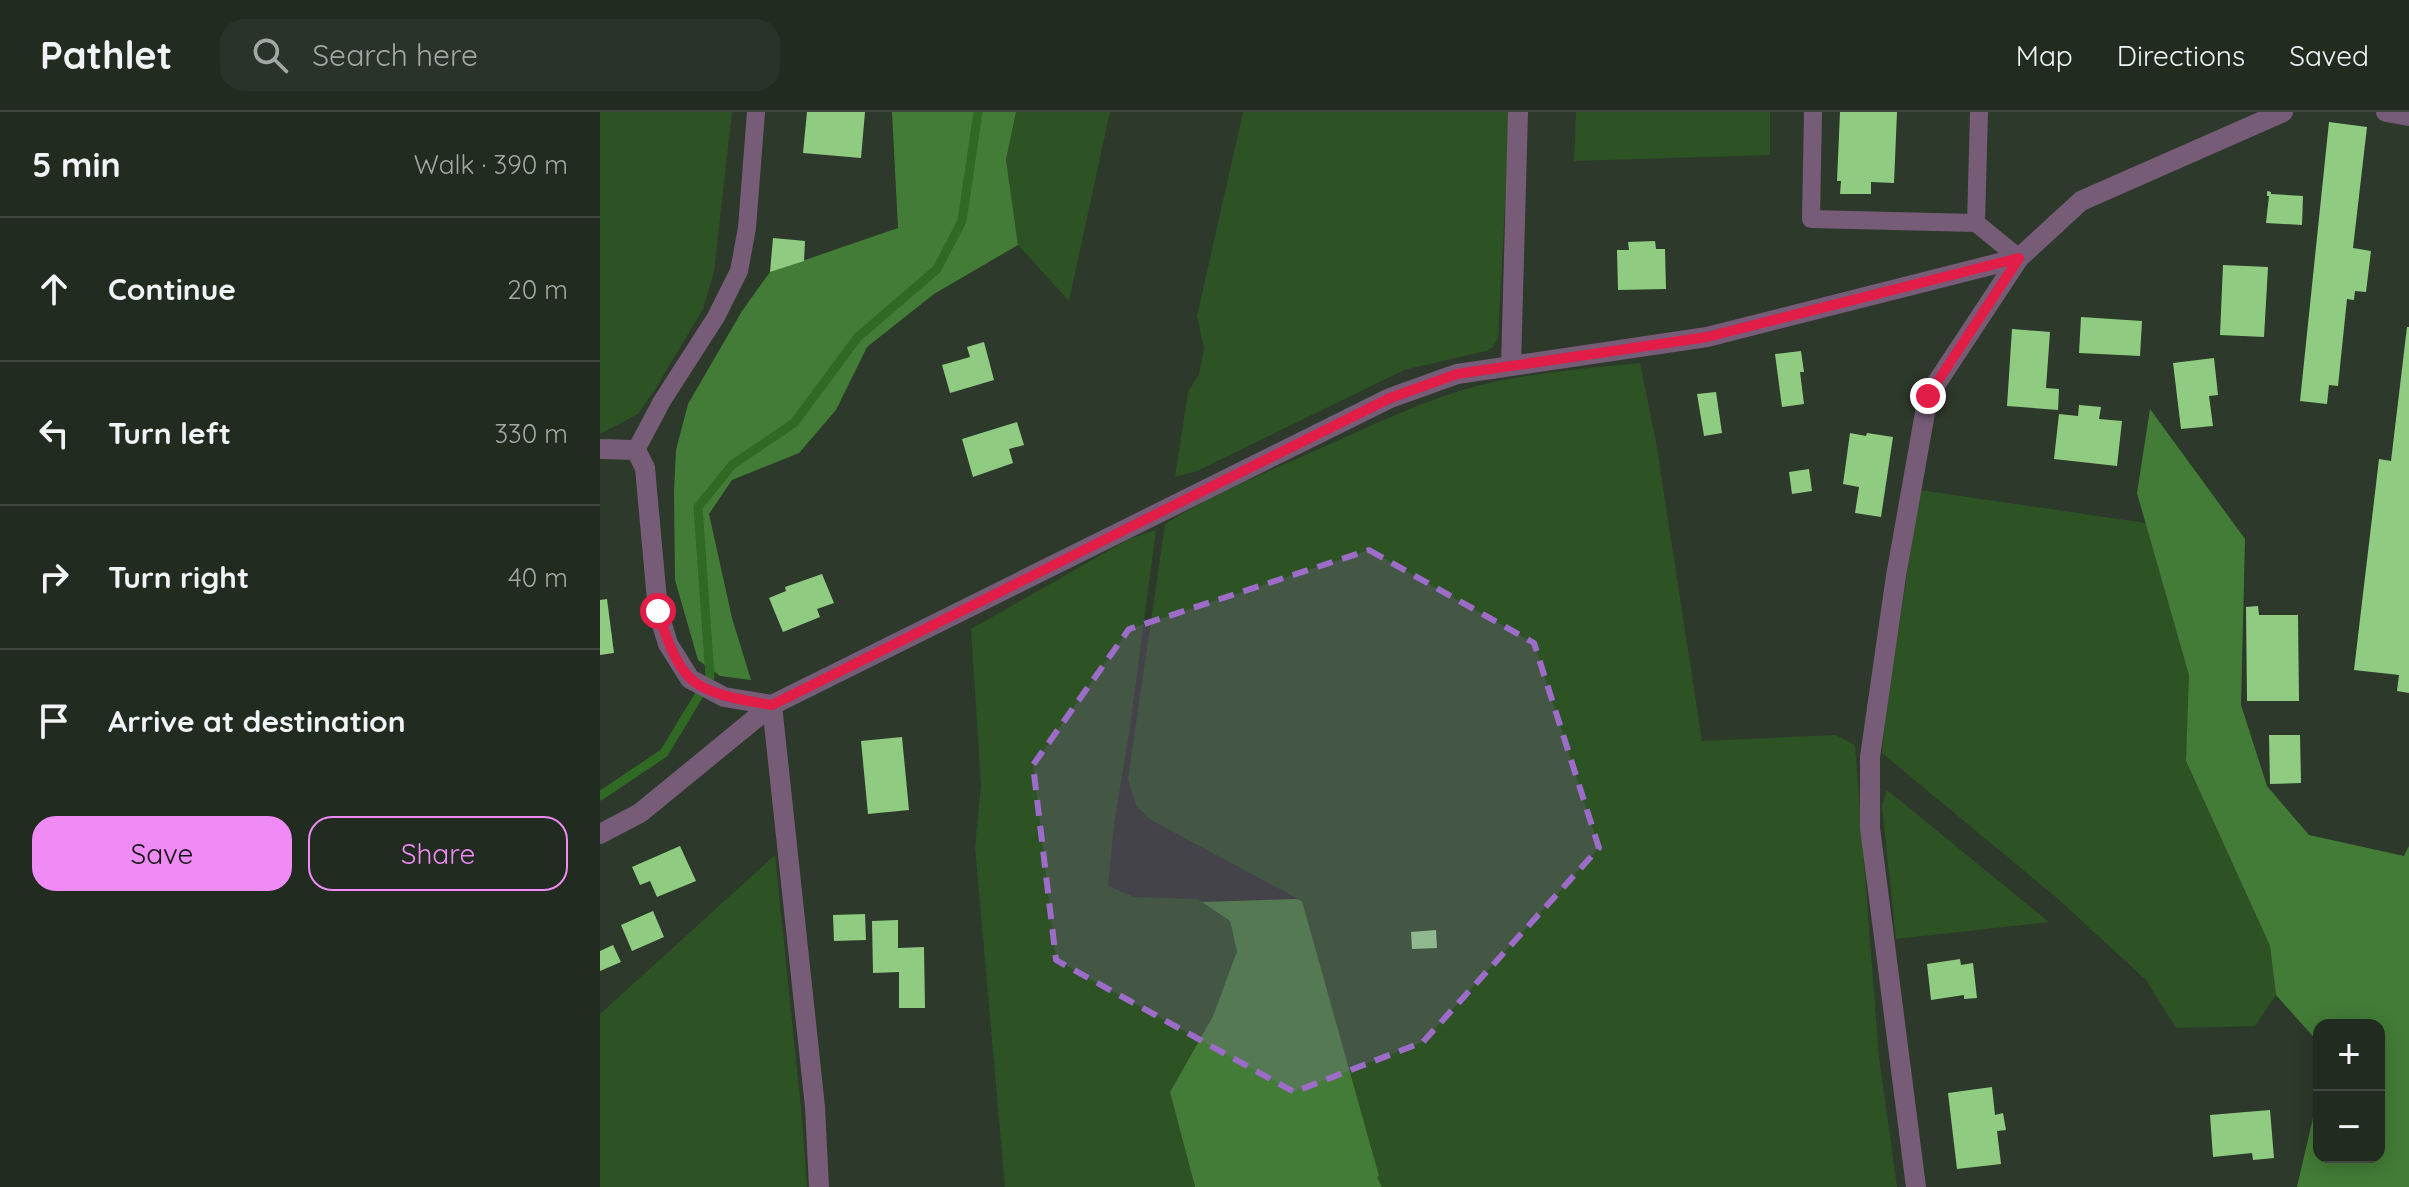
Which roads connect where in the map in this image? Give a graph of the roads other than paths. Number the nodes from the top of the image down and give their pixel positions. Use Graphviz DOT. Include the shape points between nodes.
graph roads {
  1 [pos="756,112"];
  2 [pos="1518,112"];
  3 [pos="1813,112"];
  4 [pos="1979,112"];
  5 [pos="2283,112"];
  6 [pos="2386,112"];
  7 [pos="2409,116"];
  8 [pos="1976,223"];
  9 [pos="2019,258"];
  10 [pos="1511,366"];
  11 [pos="600,449"];
  12 [pos="636,450"];
  13 [pos="772,705"];
  14 [pos="600,834"];
  15 [pos="819,1187"];
  16 [pos="1916,1187"];
  1 -- 12 [label="lane" via="739,271"];
  2 -- 10 [label="street"];
  3 -- 8 [label="lane" via="1811,219"];
  4 -- 8 [label="lane"];
  5 -- 9 [label="street" via="2081,201"];
  6 -- 7 [label="street"];
  8 -- 9 [label="lane"];
  9 -- 10 [label="street" via="1707,337"];
  9 -- 16 [label="street" via="1928,396 1870,757 1870,828"];
  10 -- 13 [label="street" via="1457,374 1390,398"];
  11 -- 12 [label="street"];
  12 -- 13 [label="street" via="645,468 658,611 668,644 690,679 724,697"];
  13 -- 14 [label="street" via="640,813"];
  13 -- 15 [label="street"];
}
